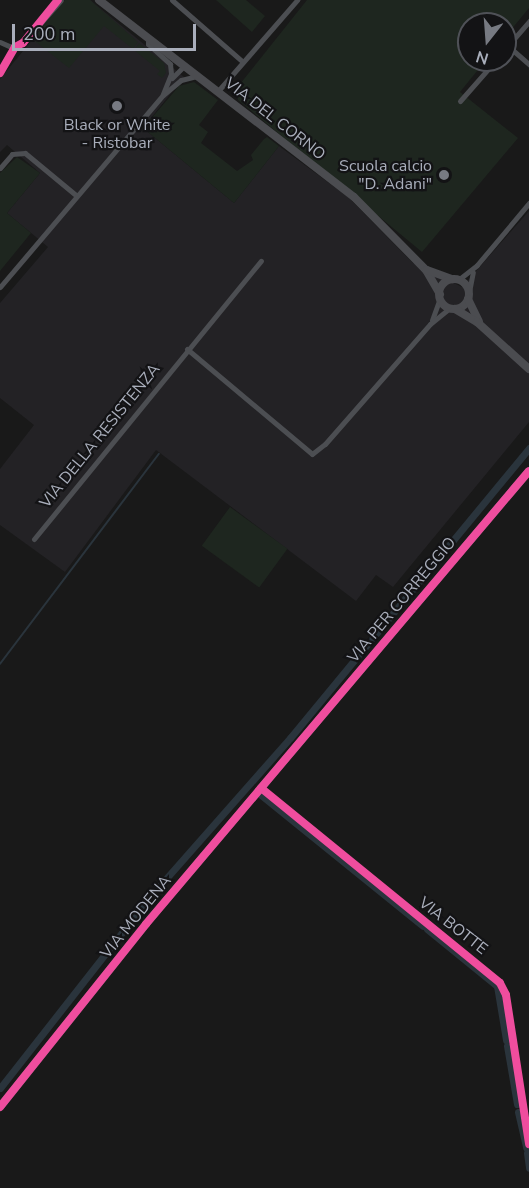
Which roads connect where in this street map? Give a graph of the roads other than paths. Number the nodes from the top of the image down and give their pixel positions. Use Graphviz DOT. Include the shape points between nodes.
graph roads {
  1 [pos="99,0"];
  2 [pos="172,0"];
  3 [pos="59,1"];
  4 [pos="295,1"];
  5 [pos="529,21"];
  6 [pos="517,35"];
  7 [pos="148,38"];
  8 [pos="0,42"];
  9 [pos="15,47"];
  10 [pos="243,62"];
  11 [pos="184,66"];
  12 [pos="485,72"];
  13 [pos="0,73"];
  14 [pos="197,76"];
  15 [pos="218,92"];
  16 [pos="163,96"];
  17 [pos="460,101"];
  18 [pos="0,168"];
  19 [pos="77,196"];
  20 [pos="529,203"];
  21 [pos="261,261"];
  22 [pos="477,265"];
  23 [pos="426,270"];
  24 [pos="455,280"];
  25 [pos="0,287"];
  26 [pos="440,296"];
  27 [pos="469,296"];
  28 [pos="452,308"];
  29 [pos="430,324"];
  30 [pos="485,330"];
  31 [pos="187,349"];
  32 [pos="529,369"];
  33 [pos="529,471"];
  34 [pos="34,539"];
  35 [pos="296,747"];
  36 [pos="261,788"];
  37 [pos="0,1107"];
  38 [pos="529,1144"];
  1 -- 7 [label="street, VIA DEL CORNO"];
  2 -- 10 [label="street"];
  3 -- 9 [label="street" via="23,43"];
  4 -- 10 [label="street"];
  5 -- 6 [label="street"];
  7 -- 11 [label="street, VIA DEL CORNO"];
  7 -- 16 [label="street" via="148,44 170,64 171,74"];
  8 -- 9 [label="street"];
  9 -- 13 [label="street"];
  10 -- 15 [label="street"];
  11 -- 14 [label="street, VIA DEL CORNO"];
  11 -- 16 [label="street" via="173,76"];
  12 -- 17 [label="street"];
  14 -- 15 [label="street, VIA DEL CORNO"];
  14 -- 16 [label="street" via="181,80"];
  15 -- 23 [label="street, VIA DEL CORNO" via="354,197"];
  16 -- 19 [label="street"];
  18 -- 19 [label="street" via="12,154 25,153"];
  19 -- 25 [label="street"];
  20 -- 22 [label="street"];
  21 -- 31 [label="street, VIA DELLA RESISTENZA"];
  22 -- 24 [label="street"];
  22 -- 27 [label="street" via="468,283"];
  23 -- 24 [label="street, VIA DEL CORNO"];
  23 -- 26 [label="street, VIA DEL CORNO"];
  24 -- 26 [label="street" via="441,287"];
  24 -- 27 [label="street, VIA DEL CORNO"];
  26 -- 28 [label="street, VIA DEL CORNO"];
  26 -- 29 [label="street"];
  27 -- 28 [label="street"];
  27 -- 30 [label="street, VIA DEL CORNO"];
  28 -- 29 [label="street"];
  28 -- 30 [label="street, VIA DEL CORNO"];
  29 -- 31 [label="street" via="312,454"];
  30 -- 32 [label="street, VIA DEL CORNO"];
  31 -- 34 [label="street, VIA DELLA RESISTENZA"];
  33 -- 35 [label="street, VIA PER CORREGGIO"];
  35 -- 36 [label="street, VIA MODENA"];
  36 -- 37 [label="street, VIA MODENA"];
  36 -- 38 [label="street, VIA BOTTE" via="500,982 506,995"];
}
